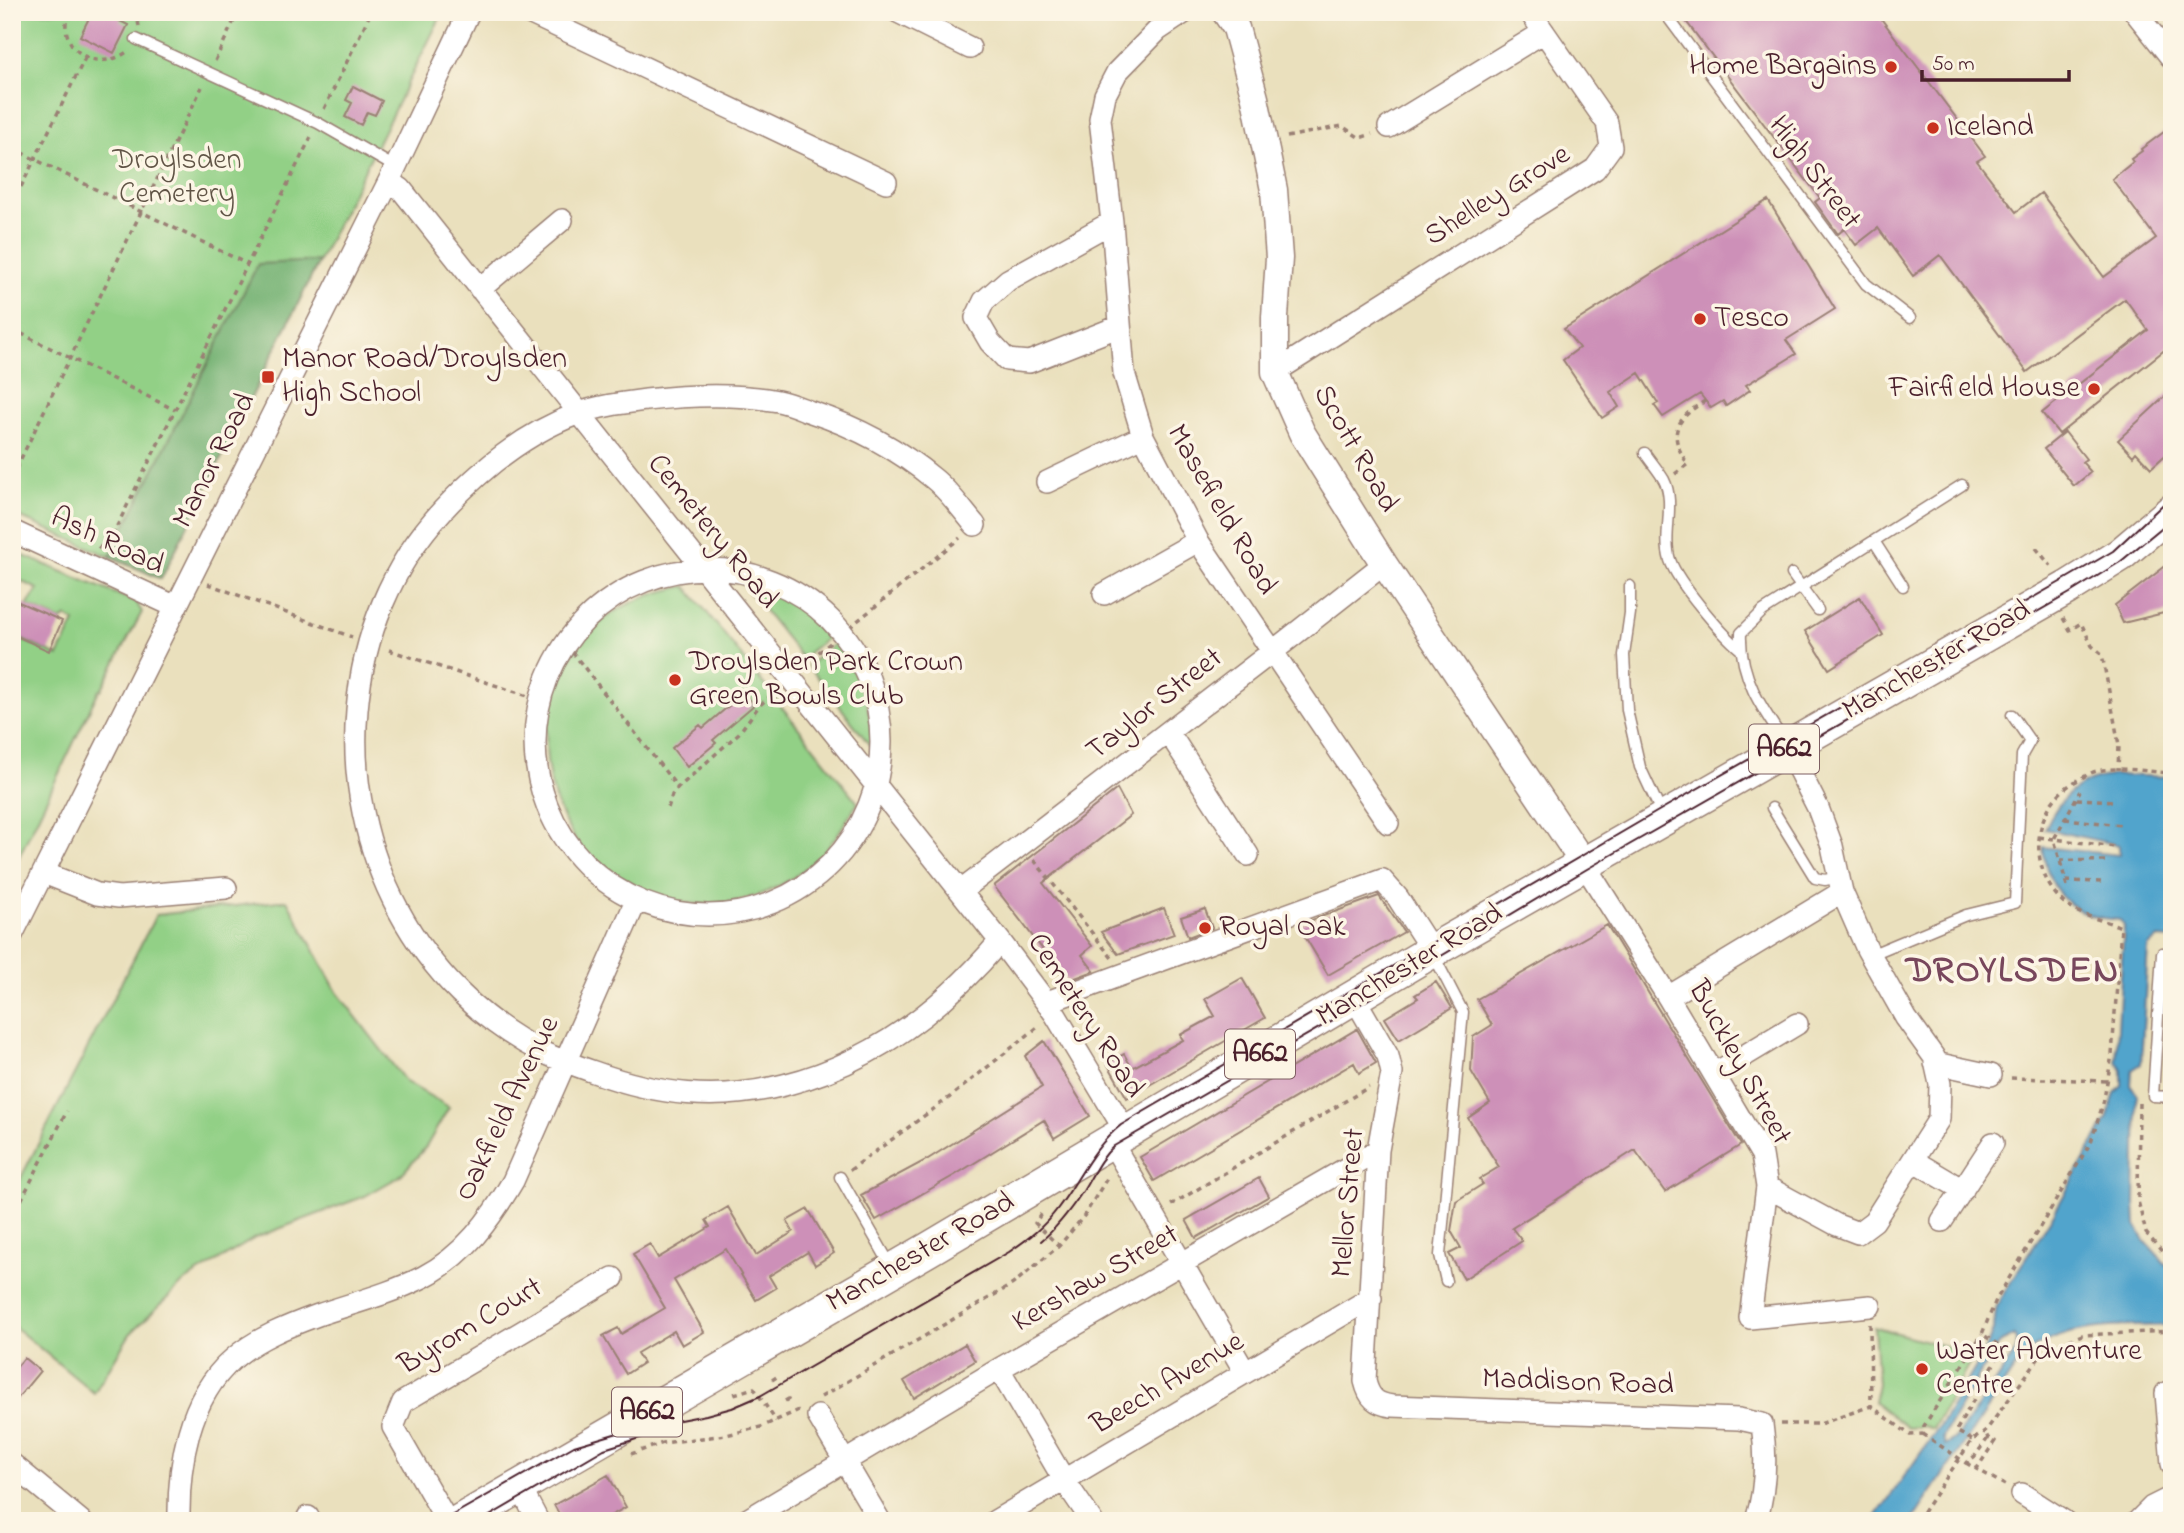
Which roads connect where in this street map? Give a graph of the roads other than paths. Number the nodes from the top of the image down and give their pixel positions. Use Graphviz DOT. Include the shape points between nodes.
graph roads {
  1 [pos="469,12"];
  2 [pos="527,12"];
  3 [pos="898,12"];
  4 [pos="1185,12"];
  5 [pos="1530,12"];
  6 [pos="1664,12"];
  7 [pos="2134,12"];
  8 [pos="1235,18"];
  9 [pos="1544,32"];
  10 [pos="136,39"];
  11 [pos="970,48"];
  12 [pos="2170,56"];
  13 [pos="1388,127"];
  14 [pos="392,174"];
  15 [pos="887,182"];
  16 [pos="562,220"];
  17 [pos="1112,222"];
  18 [pos="480,289"];
  19 [pos="1910,318"];
  20 [pos="1120,326"];
  21 [pos="1275,372"];
  22 [pos="579,413"];
  23 [pos="1143,436"];
  24 [pos="1645,453"];
  25 [pos="1047,482"];
  26 [pos="1962,485"];
  27 [pos="2172,502"];
  28 [pos="2172,511"];
  29 [pos="975,525"];
  30 [pos="12,531"];
  31 [pos="2141,538"];
  32 [pos="1198,541"];
  33 [pos="1874,541"];
  34 [pos="1384,564"];
  35 [pos="704,569"];
  36 [pos="1792,574"];
  37 [pos="1630,586"];
  38 [pos="1802,586"];
  39 [pos="1903,586"];
  40 [pos="1104,594"];
  41 [pos="176,607"];
  42 [pos="1818,610"];
  43 [pos="1740,649"];
  44 [pos="1272,652"];
  45 [pos="2012,715"];
  46 [pos="1169,733"];
  47 [pos="1787,747"];
  48 [pos="879,788"];
  49 [pos="1772,808"];
  50 [pos="1663,817"];
  51 [pos="1388,823"];
  52 [pos="1248,855"];
  53 [pos="1584,864"];
  54 [pos="44,873"];
  55 [pos="1840,884"];
  56 [pos="226,888"];
  57 [pos="961,891"];
  58 [pos="636,901"];
  59 [pos="12,935"];
  60 [pos="1000,941"];
  61 [pos="1432,951"];
  62 [pos="2172,954"];
  63 [pos="1870,955"];
  64 [pos="1668,997"];
  65 [pos="1355,999"];
  66 [pos="1051,1008"];
  67 [pos="1797,1024"];
  68 [pos="565,1062"];
  69 [pos="1935,1063"];
  70 [pos="1714,1074"];
  71 [pos="1991,1074"];
  72 [pos="2172,1097"];
  73 [pos="1993,1143"];
  74 [pos="1117,1147"];
  75 [pos="1378,1150"];
  76 [pos="1914,1161"];
  77 [pos="840,1177"];
  78 [pos="1768,1187"];
  79 [pos="1963,1190"];
  80 [pos="1942,1221"];
  81 [pos="1182,1264"];
  82 [pos="894,1270"];
  83 [pos="613,1278"];
  84 [pos="1446,1281"];
  85 [pos="1371,1297"];
  86 [pos="1870,1306"];
  87 [pos="999,1369"];
  88 [pos="1245,1372"];
  89 [pos="2166,1393"];
  90 [pos="1392,1406"];
  91 [pos="812,1408"];
  92 [pos="845,1461"];
  93 [pos="2172,1464"];
  94 [pos="15,1472"];
  95 [pos="1064,1480"];
  96 [pos="519,1485"];
  97 [pos="2022,1494"];
  98 [pos="2172,1497"];
  99 [pos="78,1520"];
  100 [pos="179,1521"];
  101 [pos="447,1521"];
  102 [pos="460,1521"];
  103 [pos="538,1521"];
  104 [pos="745,1521"];
  105 [pos="880,1521"];
  106 [pos="995,1521"];
  107 [pos="1092,1521"];
  108 [pos="1756,1521"];
  109 [pos="2064,1521"];
  110 [pos="2138,1521"];
  1 -- 14 [label="street, Manor Road"];
  2 -- 15 [label="street"];
  3 -- 11 [label="street"];
  4 -- 17 [label="street, Masefield Road" via="1133,55 1105,95 1100,119"];
  5 -- 9 [label="street, Shelley Grove"];
  6 -- 19 [label="lane, High Street" via="1866,284"];
  7 -- 12 [label="street"];
  8 -- 21 [label="street, Scott Road" via="1274,190 1279,258"];
  9 -- 13 [label="street"];
  9 -- 21 [label="street, Shelley Grove" via="1607,123 1611,147 1595,169"];
  10 -- 14 [label="lane" via="318,123"];
  14 -- 18 [label="street, Cemetery Road"];
  14 -- 41 [label="street, Manor Road"];
  16 -- 18 [label="street"];
  17 -- 20 [label="street, Masefield Road"];
  17 -- 20 [label="street" via="1008,280 984,301 976,318 1007,360 1029,362"];
  18 -- 22 [label="street, Cemetery Road"];
  20 -- 23 [label="street, Masefield Road" via="1124,373"];
  21 -- 34 [label="street, Scott Road" via="1302,433"];
  22 -- 29 [label="street" via="672,397 781,401 887,444 937,482"];
  22 -- 35 [label="street, Cemetery Road"];
  22 -- 68 [label="street" via="500,458 455,497 416,542 384,599 368,643 355,734 360,800 372,849 404,922 425,954 482,1013"];
  23 -- 25 [label="street"];
  23 -- 32 [label="street, Masefield Road"];
  24 -- 43 [label="lane" via="1665,482 1671,561 1722,634"];
  26 -- 33 [label="lane"];
  27 -- 31 [label="main road, Manchester Road / A662"];
  28 -- 31 [label="main road, Manchester Road / A662"];
  30 -- 41 [label="street, Ash Road"];
  31 -- 47 [label="main road, Manchester Road / A662" via="2049,598"];
  32 -- 40 [label="street"];
  32 -- 44 [label="street, Masefield Road"];
  33 -- 38 [label="lane"];
  33 -- 39 [label="lane"];
  34 -- 44 [label="street, Taylor Street"];
  34 -- 53 [label="street, Scott Road"];
  35 -- 48 [label="street, Cemetery Road"];
  35 -- 48 [label="street" via="770,579 821,608 844,632 862,661 880,710 883,755"];
  35 -- 58 [label="street" via="655,581 617,598 585,620 549,672 538,712 535,760 545,805 556,829 584,869"];
  36 -- 38 [label="lane"];
  37 -- 50 [label="lane" via="1624,655 1627,710 1640,767"];
  38 -- 42 [label="lane"];
  38 -- 43 [label="lane" via="1763,611 1741,633"];
  41 -- 54 [label="street, Manor Road"];
  43 -- 47 [label="lane" via="1754,693"];
  44 -- 46 [label="street, Taylor Street"];
  44 -- 51 [label="street, Masefield Road"];
  45 -- 63 [label="lane" via="2030,741 2022,755 2015,903 1966,915"];
  46 -- 52 [label="street"];
  46 -- 57 [label="street, Taylor Street"];
  47 -- 50 [label="main road, Manchester Road / A662"];
  47 -- 55 [label="street" via="1818,808"];
  48 -- 57 [label="street, Cemetery Road"];
  48 -- 58 [label="street" via="839,855 790,893 763,907 703,915"];
  49 -- 55 [label="lane" via="1815,878"];
  50 -- 53 [label="main road, Manchester Road / A662"];
  53 -- 61 [label="main road, Manchester Road / A662"];
  53 -- 64 [label="street, Buckley Street"];
  54 -- 56 [label="street" via="97,894 119,897"];
  54 -- 59 [label="street, Manor Road"];
  55 -- 63 [label="street"];
  55 -- 64 [label="street"];
  57 -- 60 [label="street, Cemetery Road"];
  58 -- 68 [label="street, Oakfield Avenue"];
  60 -- 66 [label="street, Cemetery Road"];
  60 -- 68 [label="street" via="951,994 915,1024 845,1065 792,1083 738,1093 673,1094"];
  61 -- 65 [label="main road, Manchester Road / A662"];
  61 -- 66 [label="street" via="1381,880 1124,973"];
  61 -- 84 [label="lane" via="1463,1012 1440,1255"];
  62 -- 72 [label="lane" via="2162,953 2153,1096"];
  63 -- 69 [label="street"];
  64 -- 70 [label="street, Buckley Street"];
  65 -- 74 [label="main road, Manchester Road / A662"];
  65 -- 75 [label="street, Mellor Street" via="1388,1056 1392,1073"];
  66 -- 74 [label="street, Cemetery Road"];
  67 -- 70 [label="street"];
  68 -- 100 [label="street, Oakfield Avenue" via="513,1181 490,1218 464,1247 425,1276 263,1338 221,1371 202,1402 185,1445"];
  69 -- 71 [label="street"];
  69 -- 76 [label="street" via="1939,1119"];
  70 -- 78 [label="street, Buckley Street" via="1762,1155"];
  73 -- 79 [label="street"];
  74 -- 81 [label="street, Cemetery Road"];
  74 -- 82 [label="main road, Manchester Road / A662"];
  75 -- 81 [label="street, Kershaw Street"];
  75 -- 85 [label="street, Mellor Street"];
  76 -- 78 [label="street" via="1874,1221 1858,1233"];
  76 -- 79 [label="street"];
  77 -- 82 [label="lane"];
  78 -- 86 [label="street, Buckley Street" via="1750,1318"];
  79 -- 80 [label="street"];
  81 -- 87 [label="street, Kershaw Street"];
  81 -- 88 [label="street, Cemetery Road"];
  82 -- 96 [label="main road, Manchester Road / A662"];
  83 -- 101 [label="street, Byrom Court" via="403,1402 393,1427"];
  85 -- 88 [label="street, Beech Avenue"];
  85 -- 90 [label="street, Mellor Street" via="1367,1392 1380,1404"];
  87 -- 92 [label="street, Kershaw Street"];
  87 -- 95 [label="street"];
  88 -- 95 [label="street, Beech Avenue"];
  89 -- 93 [label="street"];
  90 -- 108 [label="street, Maddison Road" via="1739,1419 1762,1424 1766,1457"];
  91 -- 92 [label="street"];
  92 -- 104 [label="street, Kershaw Street"];
  92 -- 105 [label="street"];
  94 -- 99 [label="street"];
  95 -- 106 [label="street, Beech Avenue"];
  95 -- 107 [label="street"];
  96 -- 102 [label="main road, Manchester Road / A662"];
  96 -- 103 [label="street"];
  97 -- 109 [label="street"];
  98 -- 110 [label="street"];
}
